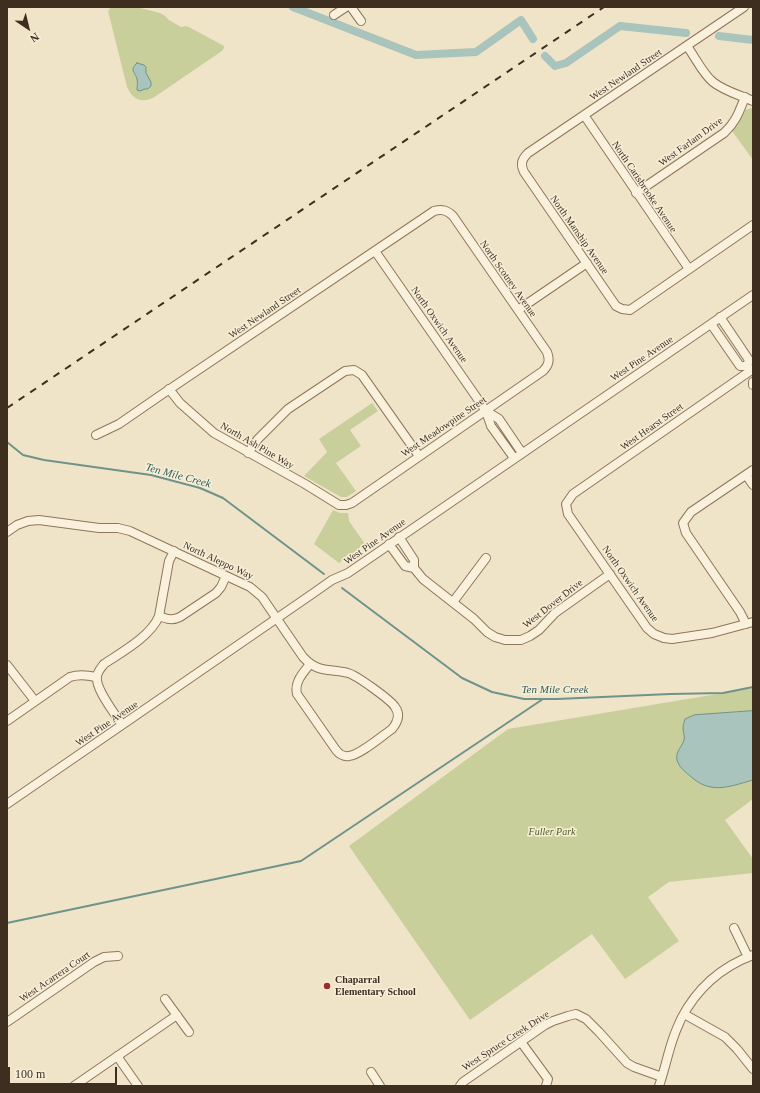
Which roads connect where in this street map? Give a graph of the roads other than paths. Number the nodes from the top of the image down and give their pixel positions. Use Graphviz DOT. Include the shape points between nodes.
graph roads {
  1 [pos="346,7"];
  2 [pos="351,7"];
  3 [pos="744,7"];
  4 [pos="334,15"];
  5 [pos="361,21"];
  6 [pos="687,46"];
  7 [pos="745,97"];
  8 [pos="753,101"];
  9 [pos="584,115"];
  10 [pos="522,162"];
  11 [pos="636,193"];
  12 [pos="446,210"];
  13 [pos="753,225"];
  14 [pos="375,251"];
  15 [pos="587,263"];
  16 [pos="689,270"];
  17 [pos="753,295"];
  18 [pos="518,310"];
  19 [pos="720,317"];
  20 [pos="711,324"];
  21 [pos="549,362"];
  22 [pos="751,370"];
  23 [pos="169,389"];
  24 [pos="486,411"];
  25 [pos="96,435"];
  26 [pos="522,452"];
  27 [pos="248,453"];
  28 [pos="419,456"];
  29 [pos="514,458"];
  30 [pos="749,472"];
  31 [pos="753,485"];
  32 [pos="566,504"];
  33 [pos="346,505"];
  34 [pos="7,532"];
  35 [pos="399,537"];
  36 [pos="389,544"];
  37 [pos="174,551"];
  38 [pos="486,558"];
  39 [pos="414,568"];
  40 [pos="610,574"];
  41 [pos="226,576"];
  42 [pos="453,602"];
  43 [pos="159,616"];
  44 [pos="276,618"];
  45 [pos="749,623"];
  46 [pos="310,664"];
  47 [pos="7,665"];
  48 [pos="96,677"];
  49 [pos="35,701"];
  50 [pos="7,720"];
  51 [pos="122,725"];
  52 [pos="7,804"];
  53 [pos="734,928"];
  54 [pos="118,956"];
  55 [pos="750,956"];
  56 [pos="165,998"];
  57 [pos="684,1014"];
  58 [pos="177,1015"];
  59 [pos="7,1022"];
  60 [pos="189,1032"];
  61 [pos="521,1042"];
  62 [pos="117,1056"];
  63 [pos="753,1069"];
  64 [pos="371,1072"];
  65 [pos="662,1077"];
  66 [pos="74,1086"];
  67 [pos="138,1086"];
  68 [pos="380,1086"];
  69 [pos="460,1086"];
  70 [pos="546,1086"];
  71 [pos="660,1086"];
  1 -- 4 [label="street"];
  2 -- 5 [label="street"];
  3 -- 6 [label="street, West Newland Street"];
  6 -- 7 [label="street" via="708,78 720,87"];
  6 -- 9 [label="street, West Newland Street"];
  7 -- 8 [label="street"];
  7 -- 11 [label="street, West Farlam Drive" via="736,119 724,133"];
  9 -- 10 [label="street, West Newland Street" via="528,153"];
  9 -- 11 [label="street, North Carisbrooke Avenue"];
  10 -- 15 [label="street, North Manship Avenue" via="524,172"];
  11 -- 16 [label="street, North Carisbrooke Avenue"];
  12 -- 14 [label="street, West Newland Street" via="434,211"];
  12 -- 18 [label="street, North Scotney Avenue" via="453,216"];
  13 -- 16 [label="street"];
  14 -- 23 [label="street, West Newland Street"];
  14 -- 24 [label="street, North Oxwich Avenue"];
  15 -- 16 [label="street, North Manship Avenue" via="616,306 630,310"];
  15 -- 18 [label="street"];
  17 -- 19 [label="street, West Pine Avenue"];
  18 -- 21 [label="street, North Scotney Avenue" via="547,352"];
  19 -- 20 [label="street, West Pine Avenue"];
  19 -- 22 [label="street" via="749,360"];
  20 -- 22 [label="street" via="740,366"];
  20 -- 26 [label="street, West Pine Avenue"];
  21 -- 24 [label="street, West Meadowpine Street" via="543,371"];
  22 -- 32 [label="street, West Hearst Street" via="573,494"];
  23 -- 25 [label="street, West Newland Street" via="119,424"];
  23 -- 27 [label="street, North Ash Pine Way" via="180,403 214,433"];
  24 -- 26 [label="street, North Oxwich Avenue" via="499,419"];
  24 -- 28 [label="street, West Meadowpine Street"];
  24 -- 29 [label="street, North Oxwich Avenue" via="491,426"];
  26 -- 29 [label="street, West Pine Avenue"];
  27 -- 28 [label="street" via="258,439 288,410 344,371 354,370 362,375"];
  27 -- 33 [label="street, North Ash Pine Way" via="339,505"];
  28 -- 33 [label="street, West Meadowpine Street"];
  29 -- 35 [label="street, West Pine Avenue"];
  30 -- 31 [label="street"];
  30 -- 45 [label="street" via="691,512 683,523 686,533"];
  32 -- 40 [label="street, North Oxwich Avenue" via="568,514"];
  34 -- 37 [label="street, North Aleppo Way" via="17,525 39,520 118,528"];
  35 -- 36 [label="street, West Pine Avenue"];
  35 -- 39 [label="street" via="414,560"];
  36 -- 39 [label="street" via="405,566"];
  36 -- 44 [label="street, West Pine Avenue"];
  37 -- 41 [label="street, North Aleppo Way"];
  37 -- 43 [label="street" via="169,562"];
  38 -- 42 [label="street"];
  39 -- 42 [label="street" via="423,579"];
  40 -- 42 [label="street, West Dover Drive" via="555,613 540,630 521,640 495,637"];
  40 -- 45 [label="street, North Oxwich Avenue" via="647,628 664,638 712,633"];
  41 -- 43 [label="street" via="216,593 180,617 170,620"];
  41 -- 44 [label="street, North Aleppo Way" via="250,587 262,597"];
  43 -- 48 [label="street" via="147,634 104,664"];
  44 -- 46 [label="street, North Aleppo Way"];
  44 -- 51 [label="street, West Pine Avenue"];
  46 -- 46 [label="street" via="298,679 297,694 340,754 357,754 392,729 398,719 392,703 358,677"];
  47 -- 49 [label="street"];
  48 -- 49 [label="street" via="70,677"];
  48 -- 51 [label="street" via="98,688"];
  49 -- 50 [label="street"];
  51 -- 52 [label="street, West Pine Avenue"];
  53 -- 55 [label="street"];
  54 -- 59 [label="street, West Acarrera Court" via="104,957 94,962"];
  55 -- 57 [label="street" via="731,965 708,982"];
  56 -- 58 [label="street"];
  57 -- 63 [label="street" via="725,1037"];
  57 -- 65 [label="street" via="674,1033"];
  58 -- 60 [label="street"];
  58 -- 62 [label="street"];
  61 -- 65 [label="street, West Spruce Creek Drive" via="553,1021 576,1014 586,1019 627,1063"];
  61 -- 69 [label="street, West Spruce Creek Drive"];
  61 -- 70 [label="street" via="548,1079"];
  62 -- 66 [label="street"];
  62 -- 67 [label="street"];
  64 -- 68 [label="street"];
  65 -- 71 [label="street"];
}
